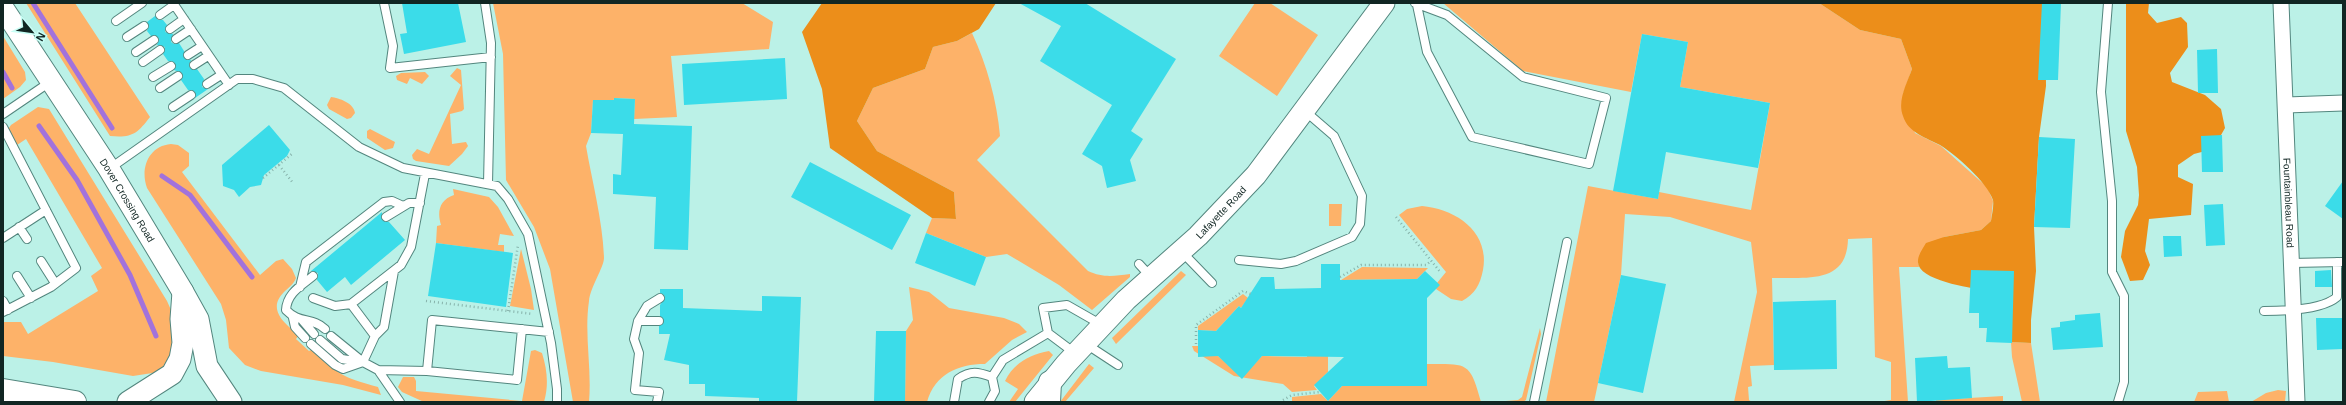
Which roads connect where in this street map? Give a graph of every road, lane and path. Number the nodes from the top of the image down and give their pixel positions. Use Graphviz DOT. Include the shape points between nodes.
graph roads {
  1 [pos="142,3"];
  2 [pos="384,3"];
  3 [pos="484,3"];
  4 [pos="1384,3"];
  5 [pos="2108,3"];
  6 [pos="2281,3"];
  7 [pos="174,4"];
  8 [pos="1416,4"];
  9 [pos="3,8"];
  10 [pos="160,15"];
  11 [pos="184,19"];
  12 [pos="116,21"];
  13 [pos="144,26"];
  14 [pos="170,29"];
  15 [pos="190,29"];
  16 [pos="127,37"];
  17 [pos="176,39"];
  18 [pos="154,40"];
  19 [pos="202,46"];
  20 [pos="160,50"];
  21 [pos="136,52"];
  22 [pos="188,55"];
  23 [pos="208,56"];
  24 [pos="491,57"];
  25 [pos="143,62"];
  26 [pos="171,66"];
  27 [pos="194,66"];
  28 [pos="221,75"];
  29 [pos="178,76"];
  30 [pos="153,77"];
  31 [pos="51,81"];
  32 [pos="207,84"];
  33 [pos="229,85"];
  34 [pos="160,88"];
  35 [pos="191,95"];
  36 [pos="2343,103"];
  37 [pos="2286,105"];
  38 [pos="173,107"];
  39 [pos="1304,111"];
  40 [pos="3,114"];
  41 [pos="3,127"];
  42 [pos="294,153"];
  43 [pos="279,165"];
  44 [pos="109,169"];
  45 [pos="425,174"];
  46 [pos="263,178"];
  47 [pos="294,183"];
  48 [pos="488,184"];
  49 [pos="420,203"];
  50 [pos="403,206"];
  51 [pos="46,210"];
  52 [pos="386,217"];
  53 [pos="1396,217"];
  54 [pos="19,227"];
  55 [pos="3,238"];
  56 [pos="27,239"];
  57 [pos="529,239"];
  58 [pos="1567,242"];
  59 [pos="1181,251"];
  60 [pos="1239,260"];
  61 [pos="41,261"];
  62 [pos="1431,261"];
  63 [pos="2340,262"];
  64 [pos="2292,263"];
  65 [pos="394,271"];
  66 [pos="1441,273"];
  67 [pos="17,276"];
  68 [pos="313,276"];
  69 [pos="1340,277"];
  70 [pos="55,283"];
  71 [pos="1212,283"];
  72 [pos="300,287"];
  73 [pos="183,292"];
  74 [pos="1251,294"];
  75 [pos="31,298"];
  76 [pos="313,298"];
  77 [pos="660,298"];
  78 [pos="3,301"];
  79 [pos="426,301"];
  80 [pos="351,304"];
  81 [pos="2294,310"];
  82 [pos="6,311"];
  83 [pos="508,311"];
  84 [pos="2264,311"];
  85 [pos="546,315"];
  86 [pos="293,318"];
  87 [pos="302,320"];
  88 [pos="638,321"];
  89 [pos="659,321"];
  90 [pos="1102,326"];
  91 [pos="522,329"];
  92 [pos="549,332"];
  93 [pos="1048,333"];
  94 [pos="375,336"];
  95 [pos="305,338"];
  96 [pos="311,344"];
  97 [pos="1196,344"];
  98 [pos="1081,349"];
  99 [pos="363,362"];
  100 [pos="1118,365"];
  101 [pos="378,370"];
  102 [pos="427,370"];
  103 [pos="992,377"];
  104 [pos="3,390"];
  105 [pos="1050,392"];
  106 [pos="1320,392"];
  107 [pos="1283,400"];
  108 [pos="74,402"];
  109 [pos="128,402"];
  110 [pos="231,402"];
  111 [pos="400,402"];
  112 [pos="557,402"];
  113 [pos="657,402"];
  114 [pos="954,402"];
  115 [pos="989,402"];
  116 [pos="1035,402"];
  117 [pos="1534,402"];
  118 [pos="2118,402"];
  119 [pos="2297,402"];
  1 -- 12 [label="lane"];
  2 -- 24 [label="lane" via="393,46 390,68"];
  3 -- 24 [label="lane"];
  4 -- 39 [label="main road, Lafayette Road"];
  5 -- 118 [label="lane" via="2102,92 2112,200 2112,272 2124,296 2124,382"];
  6 -- 37 [label="street, Fountainbleau Road"];
  7 -- 10 [label="lane"];
  7 -- 11 [label="lane"];
  8 -- 8 [label="lane" via="1427,52 1472,137 1590,164 1606,98 1523,77 1447,15"];
  9 -- 31 [label="main road, Dover Crossing Road"];
  11 -- 14 [label="lane"];
  11 -- 15 [label="lane"];
  13 -- 16 [label="lane"];
  15 -- 17 [label="lane"];
  15 -- 19 [label="lane"];
  18 -- 21 [label="lane"];
  19 -- 22 [label="lane"];
  19 -- 23 [label="lane"];
  20 -- 25 [label="lane"];
  23 -- 27 [label="lane"];
  23 -- 28 [label="lane"];
  24 -- 48 [label="lane"];
  26 -- 30 [label="lane"];
  28 -- 32 [label="lane"];
  28 -- 33 [label="lane"];
  29 -- 34 [label="lane"];
  31 -- 40 [label="lane"];
  31 -- 44 [label="main road, Dover Crossing Road"];
  33 -- 44 [label="lane"];
  33 -- 45 [label="lane" via="237,79 253,79 284,88 360,147 403,168"];
  35 -- 38 [label="lane"];
  36 -- 37 [label="street"];
  37 -- 64 [label="street, Fountainbleau Road"];
  39 -- 59 [label="main road, Lafayette Road" via="1256,175"];
  39 -- 60 [label="lane" via="1334,136 1362,196 1360,224 1352,237 1296,261 1281,264"];
  41 -- 51 [label="lane"];
  42 -- 43 [label="path"];
  43 -- 46 [label="path"];
  43 -- 47 [label="path"];
  44 -- 73 [label="main road, Dover Crossing Road"];
  45 -- 48 [label="lane"];
  45 -- 49 [label="lane"];
  48 -- 57 [label="lane" via="497,186 508,199"];
  49 -- 50 [label="lane"];
  49 -- 65 [label="lane" via="411,247 401,265"];
  50 -- 52 [label="lane"];
  50 -- 72 [label="lane" via="392,201 384,202 306,262"];
  51 -- 54 [label="lane"];
  51 -- 70 [label="lane" via="76,268"];
  53 -- 62 [label="path"];
  54 -- 55 [label="lane"];
  54 -- 56 [label="lane"];
  57 -- 83 [label="path" via="516,246"];
  57 -- 85 [label="lane"];
  58 -- 117 [label="lane"];
  59 -- 71 [label="lane"];
  59 -- 90 [label="main road, Lafayette Road" via="1146,270"];
  61 -- 70 [label="lane"];
  62 -- 66 [label="path"];
  62 -- 69 [label="path" via="1426,265 1361,265"];
  63 -- 64 [label="lane"];
  63 -- 81 [label="lane" via="2337,297 2331,303"];
  64 -- 81 [label="street, Fountainbleau Road"];
  65 -- 80 [label="lane"];
  65 -- 94 [label="lane" via="384,327"];
  67 -- 75 [label="lane"];
  68 -- 72 [label="lane"];
  70 -- 75 [label="lane"];
  72 -- 86 [label="lane" via="286,302 286,310"];
  73 -- 109 [label="main road" via="183,342 180,359 172,374"];
  73 -- 110 [label="main road, Dover Crossing Road" via="198,319 207,366"];
  74 -- 97 [label="path" via="1243,291 1196,325"];
  75 -- 82 [label="lane"];
  76 -- 80 [label="lane" via="335,306"];
  77 -- 88 [label="lane" via="647,306"];
  78 -- 82 [label="lane"];
  79 -- 83 [label="path"];
  80 -- 94 [label="lane"];
  81 -- 84 [label="lane"];
  81 -- 119 [label="street, Fountainbleau Road"];
  83 -- 85 [label="path"];
  85 -- 92 [label="lane"];
  86 -- 87 [label="lane"];
  86 -- 95 [label="lane" via="295,327"];
  87 -- 99 [label="lane" via="311,321 328,332"];
  87 -- 99 [label="lane" via="342,359"];
  88 -- 89 [label="lane"];
  88 -- 113 [label="lane" via="634,339 639,353 635,390 658,392"];
  90 -- 93 [label="lane" via="1067,305 1043,308"];
  90 -- 98 [label="main road, Lafayette Road"];
  91 -- 92 [label="lane"];
  91 -- 102 [label="lane" via="432,320"];
  91 -- 102 [label="lane" via="517,380"];
  92 -- 112 [label="lane"];
  93 -- 98 [label="lane"];
  93 -- 103 [label="lane" via="1003,360"];
  94 -- 99 [label="lane"];
  96 -- 99 [label="lane" via="343,370"];
  98 -- 100 [label="lane"];
  98 -- 105 [label="main road, Lafayette Road"];
  99 -- 101 [label="lane"];
  101 -- 102 [label="lane"];
  101 -- 111 [label="lane"];
  103 -- 114 [label="lane" via="976,372 967,373 958,379"];
  103 -- 115 [label="lane" via="995,391"];
  104 -- 108 [label="highway"];
  105 -- 116 [label="main road, Lafayette Road"];
  106 -- 107 [label="path" via="1292,395"];
}
